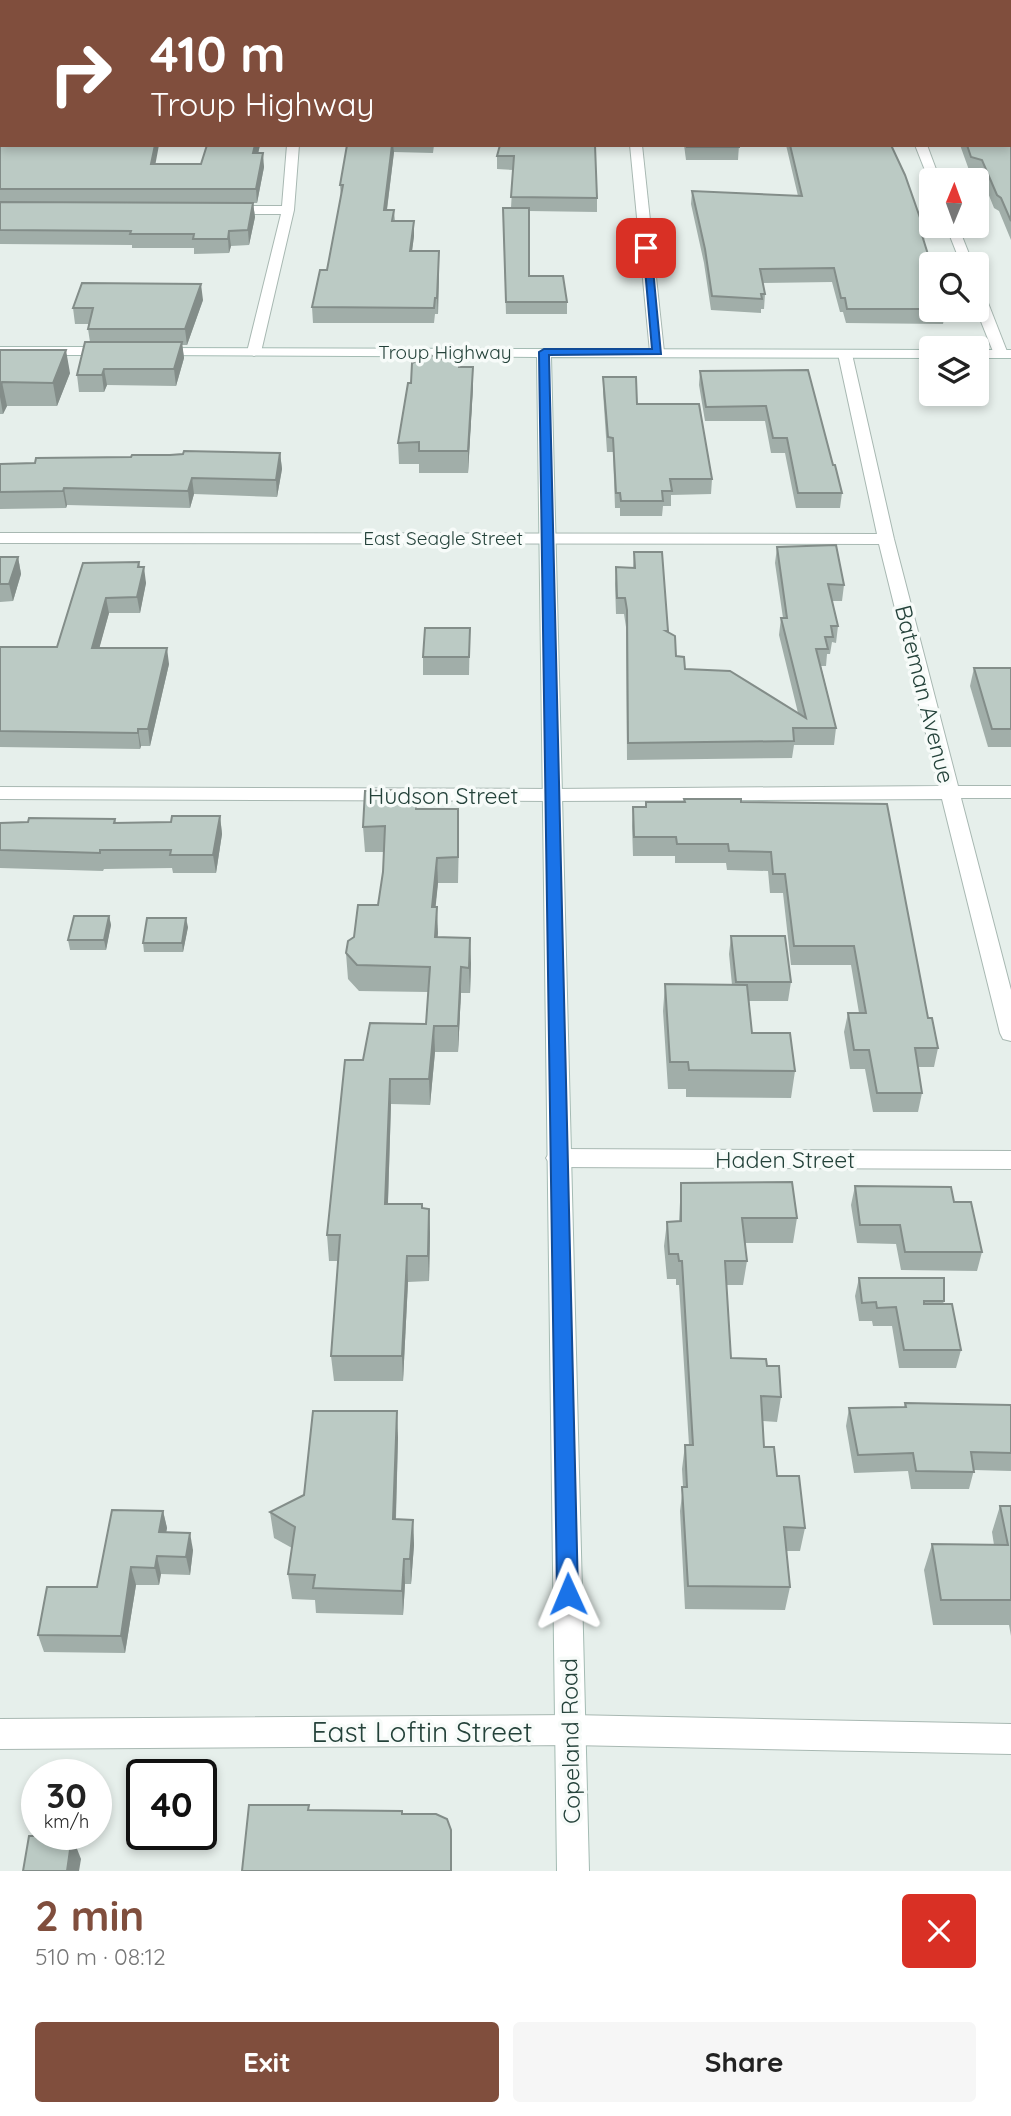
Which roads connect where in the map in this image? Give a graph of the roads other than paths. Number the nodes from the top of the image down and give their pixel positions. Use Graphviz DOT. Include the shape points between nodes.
graph roads {
  1 [pos="293,147"];
  2 [pos="636,147"];
  3 [pos="922,147"];
  4 [pos="930,168"];
  5 [pos="206,210"];
  6 [pos="288,210"];
  7 [pos="989,318"];
  8 [pos="0,351"];
  9 [pos="120,351"];
  10 [pos="147,352"];
  11 [pos="254,352"];
  12 [pos="544,352"];
  13 [pos="657,352"];
  14 [pos="845,354"];
  15 [pos="919,354"];
  16 [pos="1006,354"];
  17 [pos="0,538"];
  18 [pos="548,539"];
  19 [pos="886,540"];
  20 [pos="949,791"];
  21 [pos="1011,792"];
  22 [pos="0,793"];
  23 [pos="553,795"];
  24 [pos="1011,1032"];
  25 [pos="558,1158"];
  26 [pos="1011,1160"];
  27 [pos="570,1730"];
  28 [pos="0,1734"];
  29 [pos="1011,1739"];
  30 [pos="573,1871"];
  1 -- 6 [label="street"];
  2 -- 13 [label="street"];
  3 -- 4 [label="street"];
  5 -- 6 [label="street"];
  6 -- 11 [label="street"];
  7 -- 16 [label="street"];
  8 -- 9 [label="street"];
  10 -- 11 [label="street, Troup Highway"];
  11 -- 12 [label="street, Troup Highway"];
  12 -- 13 [label="street, Troup Highway"];
  12 -- 18 [label="street, Copeland Road"];
  13 -- 14 [label="street, Troup Highway"];
  14 -- 15 [label="street, Troup Highway"];
  14 -- 19 [label="street, Bateman Avenue"];
  17 -- 18 [label="street, East Seagle Street"];
  18 -- 19 [label="street, East Seagle Street"];
  18 -- 23 [label="street, Copeland Road"];
  19 -- 20 [label="street, Bateman Avenue"];
  20 -- 21 [label="street, Hudson Street"];
  20 -- 23 [label="street, Hudson Street"];
  20 -- 24 [label="street, Bateman Avenue"];
  22 -- 23 [label="street, Hudson Street"];
  23 -- 25 [label="street, Copeland Road"];
  25 -- 26 [label="street, Haden Street"];
  25 -- 27 [label="street, Copeland Road"];
  27 -- 28 [label="street, East Loftin Street"];
  27 -- 29 [label="street, East Loftin Street"];
  27 -- 30 [label="street, Copeland Road"];
}
